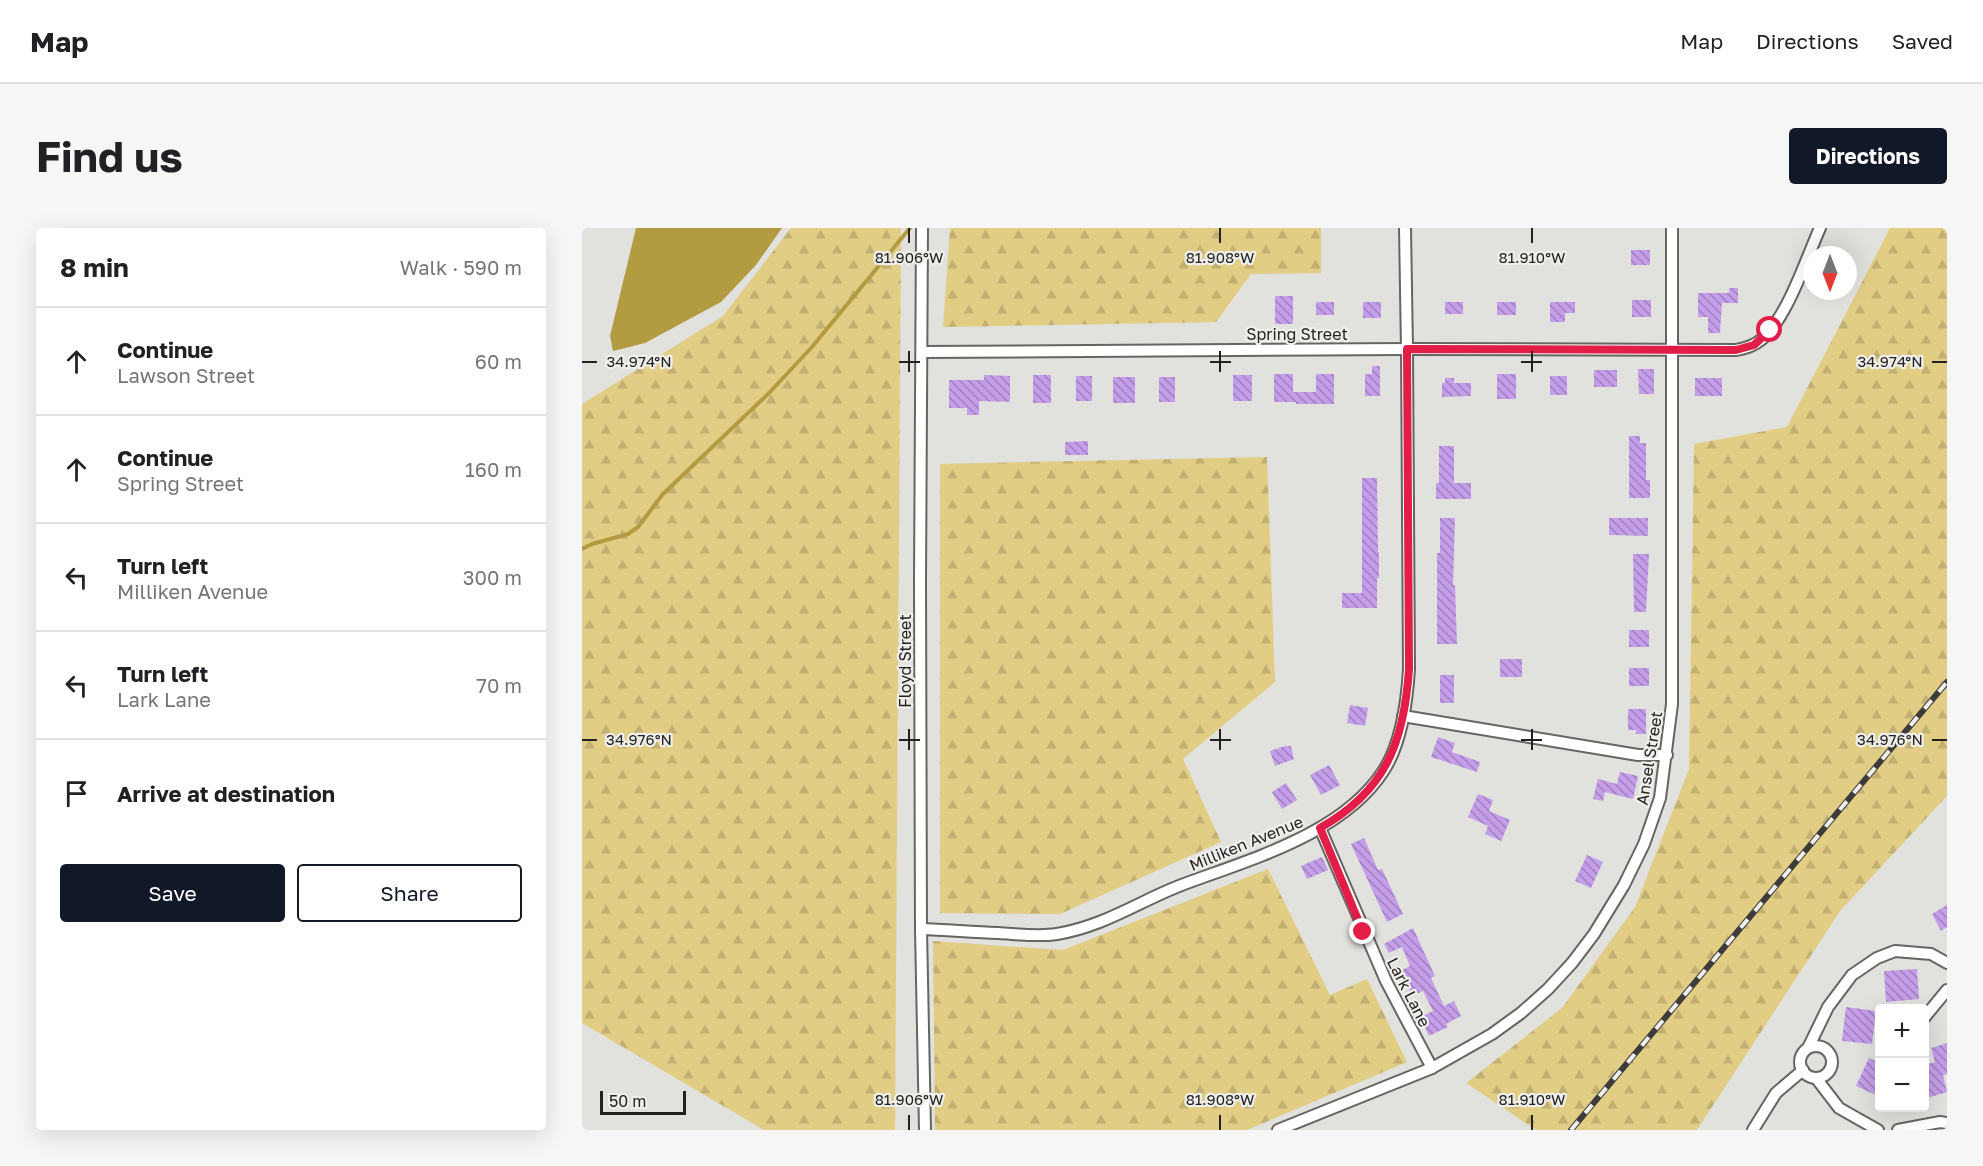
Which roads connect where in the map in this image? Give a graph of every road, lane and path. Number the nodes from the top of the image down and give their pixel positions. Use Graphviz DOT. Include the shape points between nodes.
graph roads {
  1 [pos="922,228"];
  2 [pos="1405,228"];
  3 [pos="1672,228"];
  4 [pos="1820,228"];
  5 [pos="1407,349"];
  6 [pos="1673,350"];
  7 [pos="922,352"];
  8 [pos="1403,716"];
  9 [pos="1667,755"];
  10 [pos="1320,828"];
  11 [pos="921,929"];
  12 [pos="1947,963"];
  13 [pos="1947,990"];
  14 [pos="1929,1011"];
  15 [pos="1809,1046"];
  16 [pos="1432,1068"];
  17 [pos="1803,1070"];
  18 [pos="1816,1078"];
  19 [pos="1947,1123"];
  20 [pos="925,1130"];
  21 [pos="1278,1130"];
  22 [pos="1753,1130"];
  23 [pos="1878,1130"];
  24 [pos="1898,1130"];
  1 -- 7 [label="street, Floyd Street"];
  2 -- 5 [label="street, Milliken Avenue"];
  3 -- 6 [label="street, Ansel Street"];
  4 -- 6 [label="street, Spring Street" via="1780,315 1763,338 1736,350"];
  5 -- 6 [label="street, Spring Street"];
  5 -- 7 [label="street, Spring Street"];
  5 -- 8 [label="street, Milliken Avenue" via="1409,669"];
  6 -- 9 [label="street, Ansel Street" via="1672,704"];
  7 -- 11 [label="street, Floyd Street"];
  8 -- 9 [label="street" via="1638,755"];
  8 -- 10 [label="street, Milliken Avenue" via="1390,758 1375,782 1356,803"];
  9 -- 16 [label="street, Ansel Street" via="1660,798 1644,844 1594,934 1564,971 1521,1013"];
  10 -- 11 [label="street, Milliken Avenue" via="1081,929 1026,935"];
  10 -- 16 [label="street, Lark Lane" via="1386,981"];
  11 -- 20 [label="street, Floyd Street"];
  12 -- 15 [label="street" via="1931,954 1895,951 1877,958 1852,975 1828,1008"];
  13 -- 14 [label="street"];
  15 -- 17 [label="street" via="1799,1060"];
  15 -- 18 [label="street" via="1828,1050 1833,1062 1828,1074"];
  16 -- 21 [label="street, Ansel Street"];
  17 -- 18 [label="street"];
  17 -- 22 [label="street" via="1776,1093"];
  18 -- 23 [label="street" via="1839,1108"];
  19 -- 24 [label="street"];
}
